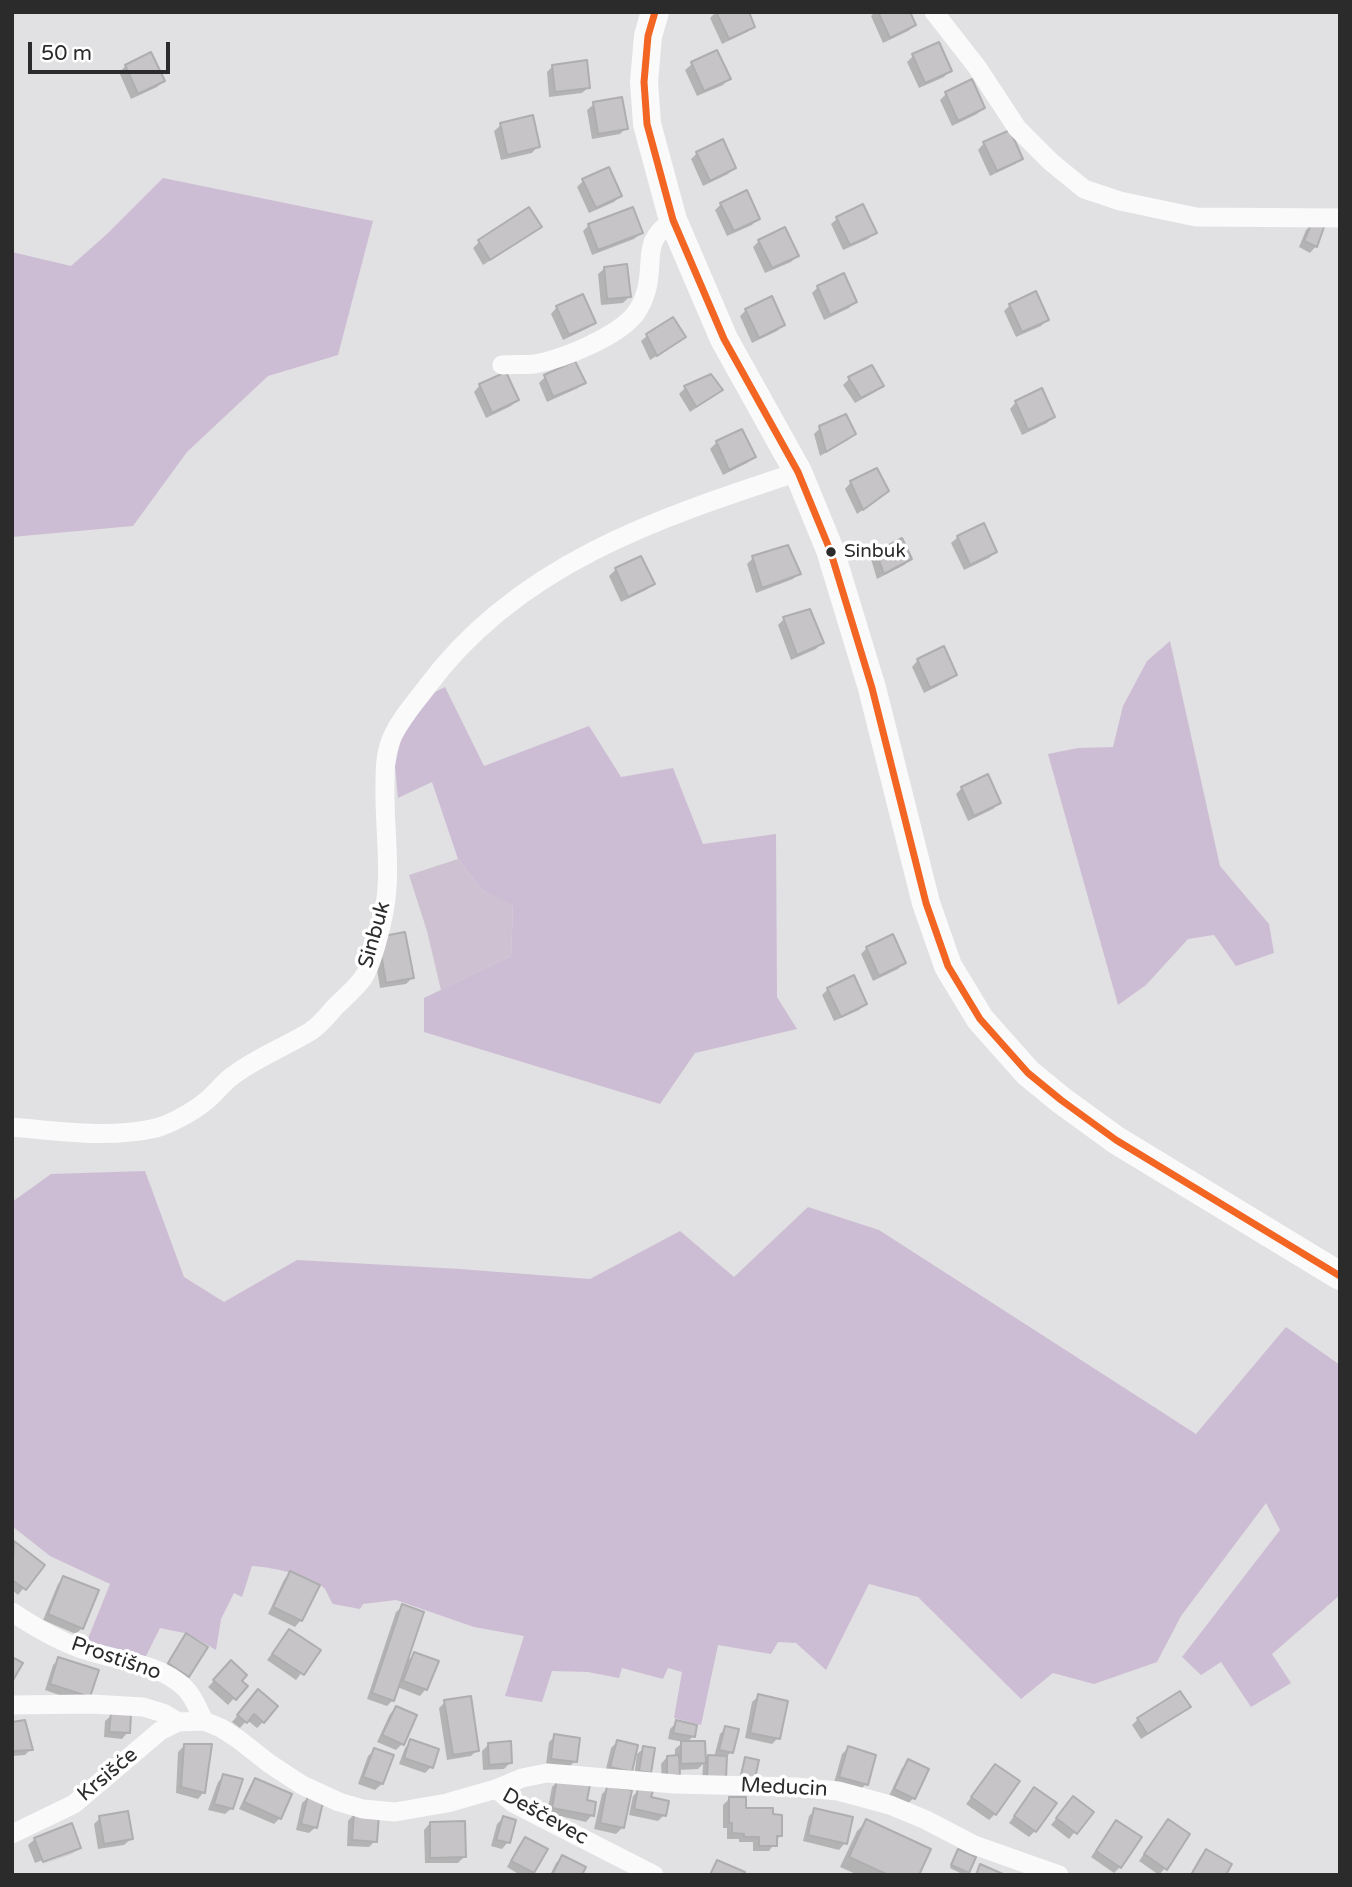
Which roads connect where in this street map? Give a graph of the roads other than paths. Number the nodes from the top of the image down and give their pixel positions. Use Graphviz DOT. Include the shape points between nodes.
graph roads {
  1 [pos="655,12"];
  2 [pos="934,12"];
  3 [pos="1340,218"];
  4 [pos="673,220"];
  5 [pos="502,365"];
  6 [pos="798,472"];
  7 [pos="12,1127"];
  8 [pos="1340,1276"];
  9 [pos="12,1612"];
  10 [pos="12,1705"];
  11 [pos="204,1721"];
  12 [pos="178,1722"];
  13 [pos="496,1789"];
  14 [pos="12,1834"];
  15 [pos="654,1875"];
  16 [pos="1059,1875"];
  1 -- 4 [label="main road" via="648,36 647,124"];
  2 -- 3 [label="street" via="1017,128 1084,189 1196,217"];
  4 -- 5 [label="street" via="652,243 647,287 626,323 597,342 564,355 534,364"];
  4 -- 6 [label="main road" via="724,339"];
  6 -- 7 [label="street, Sinbuk" via="698,505 574,560 520,595 454,652 391,739 385,800 388,885 381,925 364,977 314,1029 232,1076 207,1101 158,1128 84,1134"];
  6 -- 8 [label="main road" via="830,550 872,688 926,903 948,965 980,1019 1028,1073 1116,1140"];
  9 -- 11 [label="street, Prostišno" via="79,1648 169,1676 186,1689"];
  10 -- 12 [label="street" via="143,1707"];
  11 -- 12 [label="street"];
  11 -- 13 [label="street, Deščevec" via="238,1739 302,1785 363,1809 396,1812"];
  12 -- 14 [label="street, Krsišće" via="160,1731 74,1804"];
  13 -- 15 [label="street, Deščevec" via="513,1803"];
  13 -- 16 [label="street, Meducin" via="547,1773 838,1791 890,1805 974,1844"];
}
